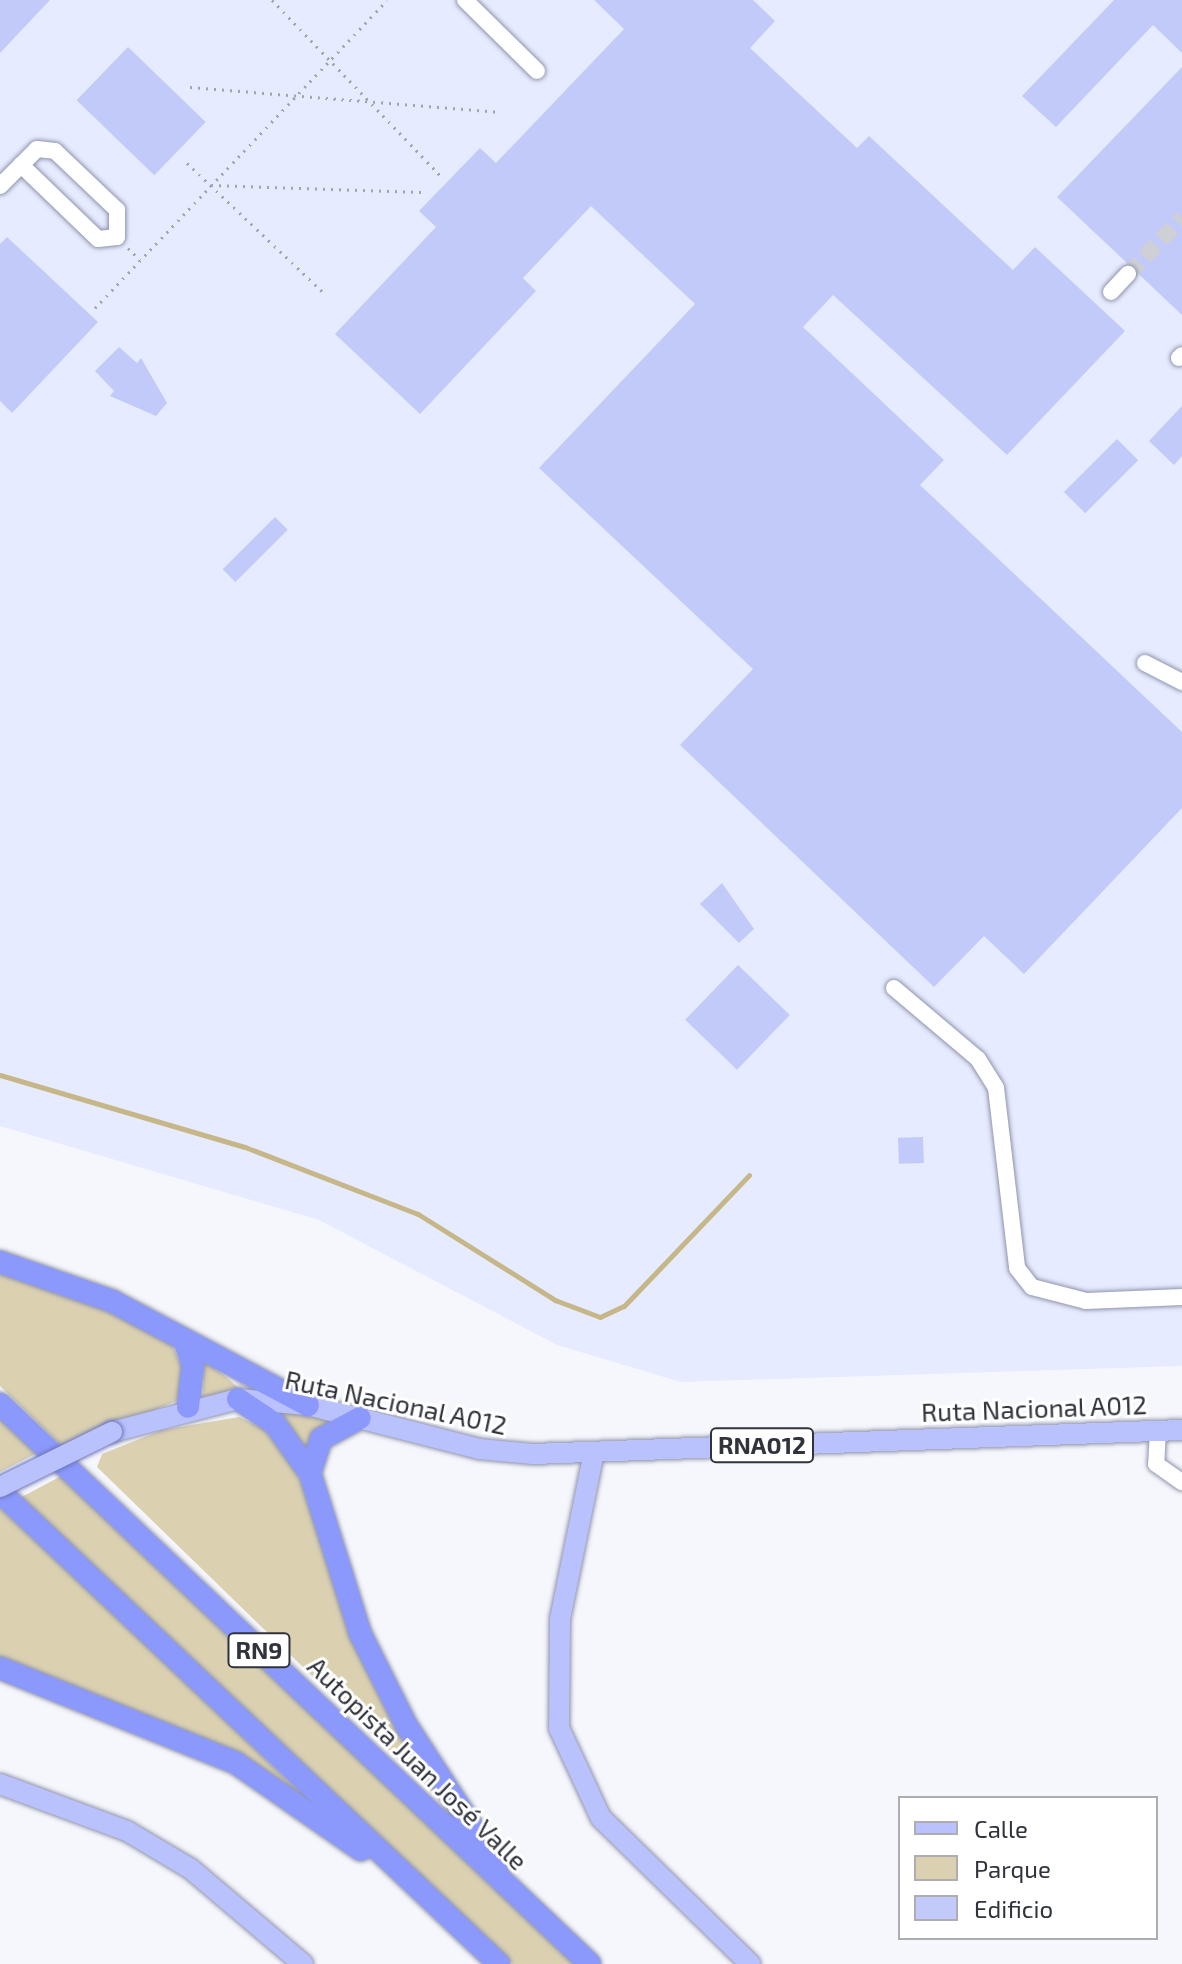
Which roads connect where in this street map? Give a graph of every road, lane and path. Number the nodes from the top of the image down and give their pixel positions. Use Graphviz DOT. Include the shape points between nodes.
graph roads {
  1 [pos="272,0"];
  2 [pos="387,0"];
  3 [pos="465,0"];
  4 [pos="326,64"];
  5 [pos="537,71"];
  6 [pos="190,87"];
  7 [pos="296,96"];
  8 [pos="365,102"];
  9 [pos="498,112"];
  10 [pos="187,163"];
  11 [pos="21,165"];
  12 [pos="440,175"];
  13 [pos="211,185"];
  14 [pos="0,186"];
  15 [pos="422,192"];
  16 [pos="1128,274"];
  17 [pos="1111,292"];
  18 [pos="325,294"];
  19 [pos="95,308"];
  20 [pos="1145,663"];
  21 [pos="1182,682"];
  22 [pos="894,988"];
  23 [pos="0,1262"];
  24 [pos="1182,1297"];
  25 [pos="185,1341"];
  26 [pos="238,1399"];
  27 [pos="0,1404"];
  28 [pos="308,1405"];
  29 [pos="188,1407"];
  30 [pos="360,1418"];
  31 [pos="1158,1430"];
  32 [pos="1182,1430"];
  33 [pos="594,1452"];
  34 [pos="310,1473"];
  35 [pos="1182,1482"];
  36 [pos="0,1490"];
  37 [pos="0,1668"];
  38 [pos="0,1784"];
  39 [pos="517,1896"];
  40 [pos="456,1923"];
  41 [pos="303,1964"];
  42 [pos="499,1964"];
  43 [pos="590,1964"];
  44 [pos="750,1964"];
  1 -- 4 [label="path"];
  2 -- 4 [label="path"];
  3 -- 5 [label="street"];
  4 -- 7 [label="path"];
  4 -- 8 [label="path"];
  6 -- 7 [label="path"];
  7 -- 8 [label="path"];
  7 -- 13 [label="path"];
  8 -- 9 [label="path"];
  8 -- 12 [label="path"];
  10 -- 13 [label="path"];
  11 -- 11 [label="street" via="98,239 117,237 117,210 55,151 37,149"];
  11 -- 14 [label="street"];
  13 -- 15 [label="path"];
  13 -- 18 [label="path"];
  13 -- 19 [label="path"];
  16 -- 17 [label="street"];
  20 -- 21 [label="street"];
  22 -- 24 [label="street" via="978,1059 996,1088 1017,1268 1032,1287 1086,1301"];
  23 -- 25 [label="highway" via="112,1301"];
  25 -- 28 [label="highway"];
  25 -- 29 [label="highway" via="193,1365"];
  26 -- 28 [label="main road, Ruta Nacional A012 / RNA012"];
  26 -- 29 [label="main road, Ruta Nacional A012 / RNA012"];
  26 -- 34 [label="highway" via="275,1424"];
  27 -- 39 [label="highway, Autopista Juan José Valle / RN9"];
  28 -- 30 [label="main road, Ruta Nacional A012 / RNA012"];
  29 -- 36 [label="main road, Ruta Nacional A012 / RNA012, bridge" via="112,1432"];
  30 -- 33 [label="main road, Ruta Nacional A012 / RNA012" via="479,1449"];
  30 -- 34 [label="highway" via="321,1439"];
  31 -- 32 [label="main road, Ruta Nacional A012 / RNA012"];
  31 -- 33 [label="main road, Ruta Nacional A012 / RNA012"];
  31 -- 35 [label="street" via="1156,1464"];
  33 -- 44 [label="main road" via="560,1619 559,1728 601,1818"];
  34 -- 39 [label="highway" via="360,1633 406,1725"];
  36 -- 40 [label="highway, RN9"];
  37 -- 40 [label="highway" via="236,1763"];
  38 -- 41 [label="main road" via="127,1831 191,1869"];
  39 -- 43 [label="highway, Autopista Juan José Valle / RN9"];
  40 -- 42 [label="highway, RN9"];
}
